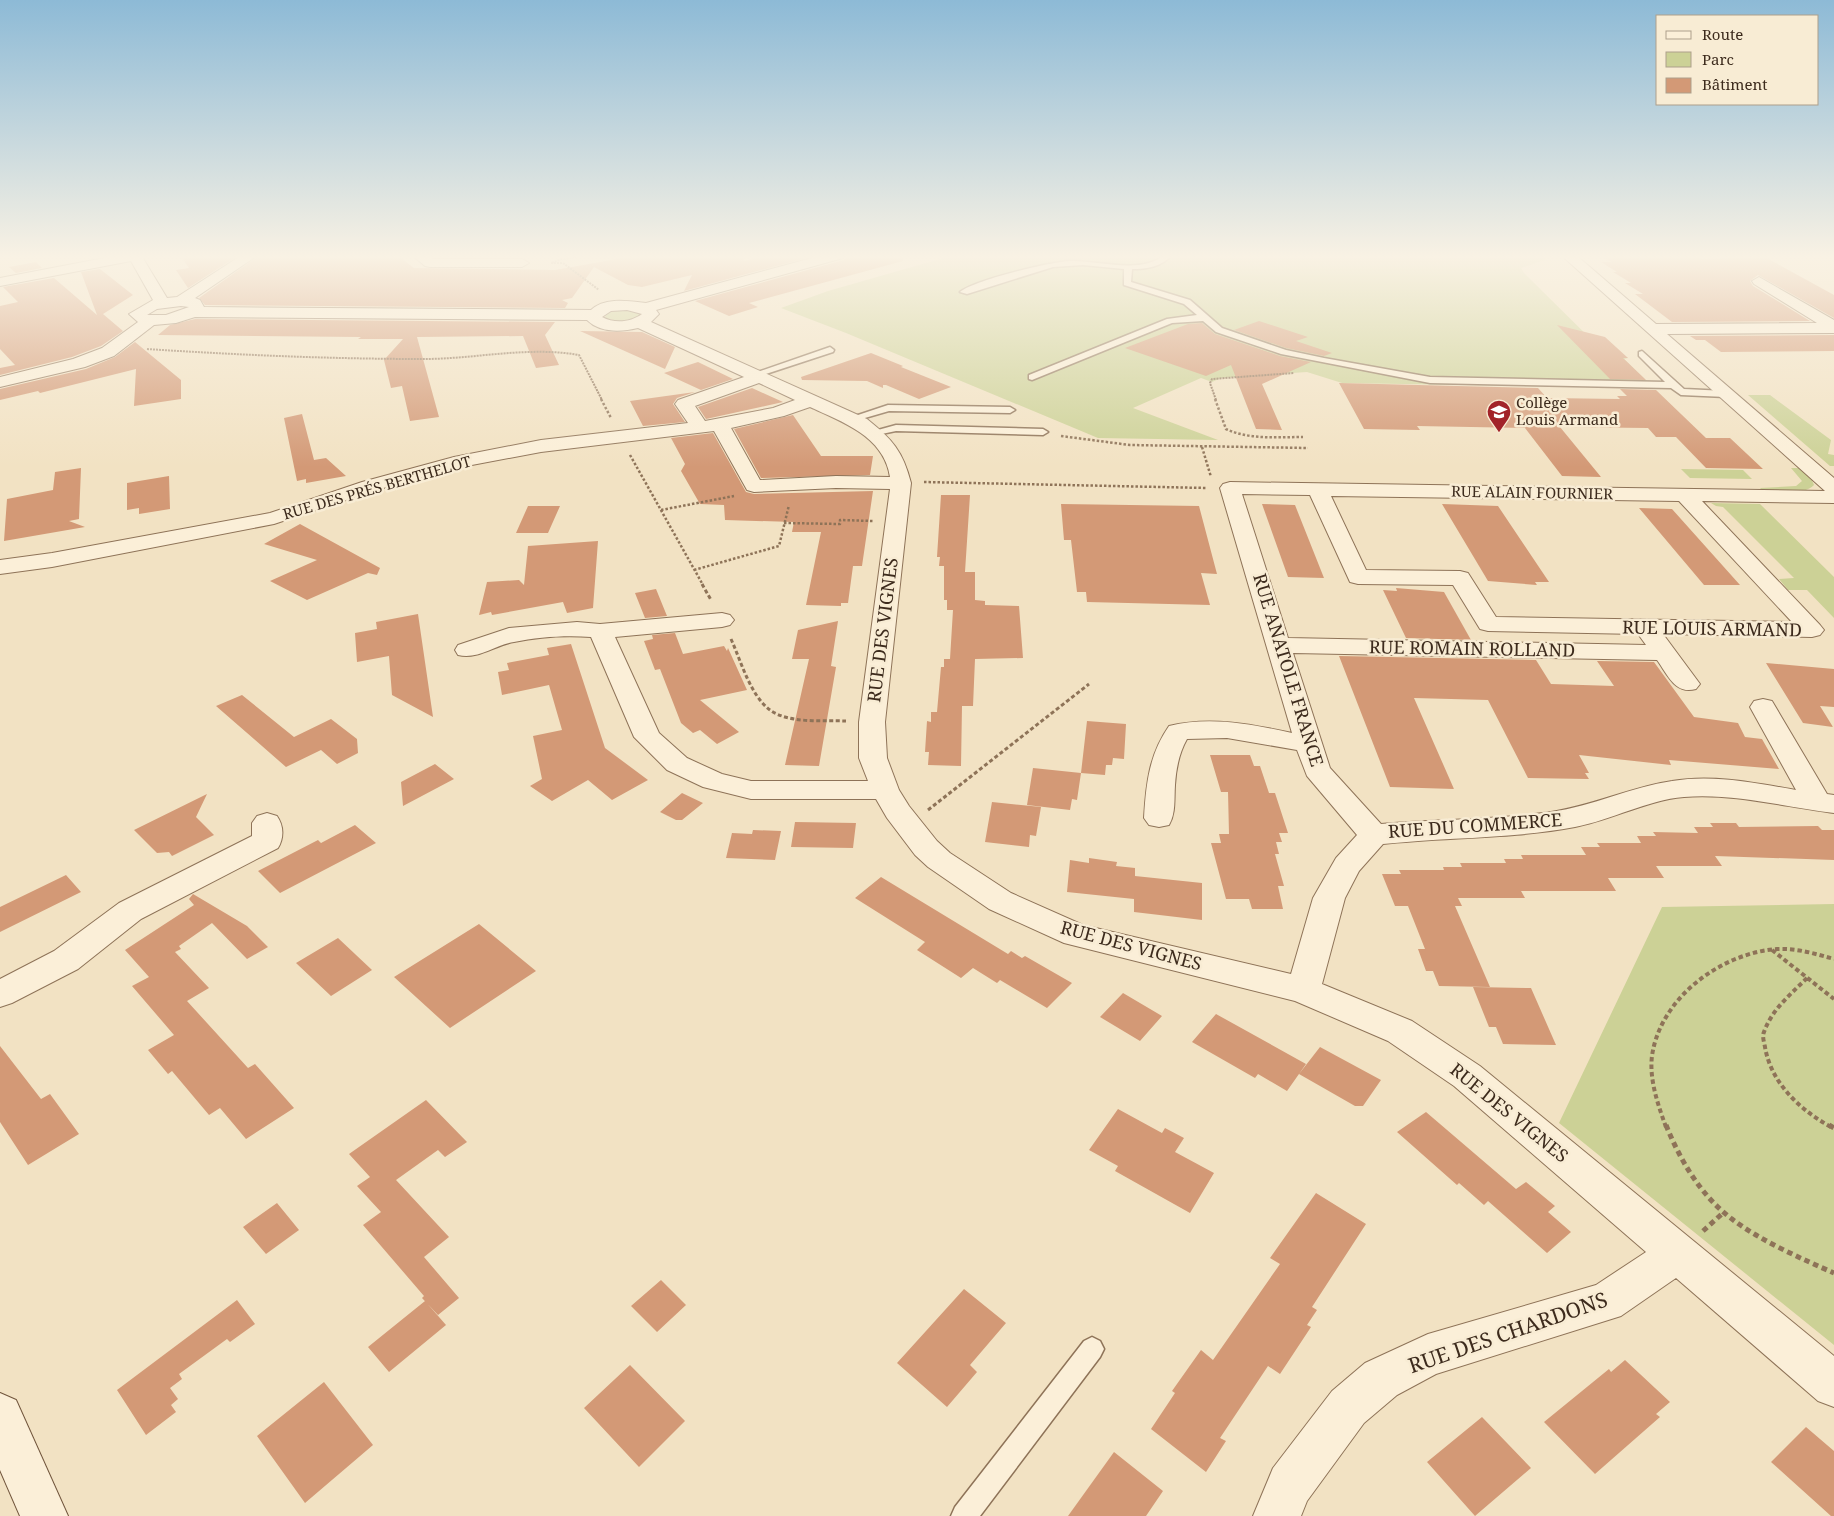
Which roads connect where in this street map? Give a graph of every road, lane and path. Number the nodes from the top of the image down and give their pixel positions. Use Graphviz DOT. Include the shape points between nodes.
graph roads {
  1 [pos="143,326"];
  2 [pos="662,326"];
  3 [pos="1158,326"];
  4 [pos="1215,326"];
  5 [pos="1649,326"];
  6 [pos="1834,328"];
  7 [pos="1653,329"];
  8 [pos="112,349"];
  9 [pos="830,350"];
  10 [pos="1642,354"];
  11 [pos="1324,361"];
  12 [pos="757,376"];
  13 [pos="1032,377"];
  14 [pos="0,382"];
  15 [pos="1673,384"];
  16 [pos="1726,394"];
  17 [pos="812,400"];
  18 [pos="1010,410"];
  19 [pos="851,419"];
  20 [pos="710,427"];
  21 [pos="1043,432"];
  22 [pos="872,433"];
  23 [pos="620,436"];
  24 [pos="1303,438"];
  25 [pos="1202,446"];
  26 [pos="1308,448"];
  27 [pos="901,483"];
  28 [pos="794,485"];
  29 [pos="754,486"];
  30 [pos="1223,488"];
  31 [pos="1834,488"];
  32 [pos="1318,490"];
  33 [pos="1685,495"];
  34 [pos="1834,497"];
  35 [pos="661,510"];
  36 [pos="896,521"];
  37 [pos="784,524"];
  38 [pos="0,567"];
  39 [pos="694,570"];
  40 [pos="722,620"];
  41 [pos="1488,624"];
  42 [pos="1645,627"];
  43 [pos="600,631"];
  44 [pos="1280,645"];
  45 [pos="1501,649"];
  46 [pos="467,650"];
  47 [pos="1664,653"];
  48 [pos="1089,684"];
  49 [pos="1687,684"];
  50 [pos="1763,707"];
  51 [pos="1309,745"];
  52 [pos="891,801"];
  53 [pos="1826,803"];
  54 [pos="1159,818"];
  55 [pos="267,823"];
  56 [pos="1374,835"];
  57 [pos="1772,950"];
  58 [pos="1834,959"];
  59 [pos="1807,978"];
  60 [pos="1303,990"];
  61 [pos="0,994"];
  62 [pos="1834,1000"];
  63 [pos="1834,1128"];
  64 [pos="1724,1212"];
  65 [pos="1686,1245"];
  66 [pos="1834,1273"];
  67 [pos="1092,1350"];
  68 [pos="1834,1385"];
  69 [pos="0,1416"];
  70 [pos="44,1516"];
  71 [pos="964,1516"];
  72 [pos="1277,1516"];
  1 -- 8 [label="street"];
  2 -- 12 [label="street, RUE DES VIGNES"];
  3 -- 13 [label="lane"];
  4 -- 11 [label="lane" via="1284,352"];
  5 -- 7 [label="street"];
  6 -- 7 [label="street"];
  7 -- 16 [label="street"];
  8 -- 14 [label="street" via="79,363"];
  8 -- 23 [label="path" via="166,349 270,357 426,359 557,351 579,355"];
  9 -- 12 [label="lane"];
  10 -- 15 [label="lane"];
  11 -- 15 [label="lane" via="1430,380"];
  11 -- 24 [label="path" via="1300,372 1227,376 1212,379 1210,383 1226,428 1233,433"];
  12 -- 17 [label="street, RUE DES VIGNES"];
  12 -- 20 [label="street" via="684,404"];
  15 -- 16 [label="lane" via="1685,393"];
  16 -- 31 [label="street"];
  17 -- 19 [label="street, RUE DES VIGNES"];
  17 -- 20 [label="street, RUE DES PRÉS BERTHELOT" via="778,412"];
  18 -- 19 [label="lane" via="888,408"];
  19 -- 22 [label="street, RUE DES VIGNES"];
  20 -- 23 [label="street, RUE DES PRÉS BERTHELOT"];
  20 -- 29 [label="street"];
  21 -- 22 [label="lane" via="896,428"];
  21 -- 25 [label="path" via="1130,445"];
  22 -- 27 [label="street, RUE DES VIGNES" via="886,443 898,462"];
  23 -- 38 [label="street, RUE DES PRÉS BERTHELOT" via="454,462 274,518"];
  25 -- 26 [label="path"];
  25 -- 30 [label="path"];
  27 -- 28 [label="street"];
  27 -- 30 [label="path"];
  27 -- 36 [label="street, RUE DES VIGNES"];
  28 -- 29 [label="street"];
  28 -- 37 [label="path"];
  29 -- 35 [label="path" via="744,494"];
  30 -- 32 [label="street, RUE ALAIN FOURNIER"];
  30 -- 44 [label="street, RUE ANATOLE FRANCE"];
  32 -- 33 [label="street, RUE ALAIN FOURNIER"];
  32 -- 41 [label="street" via="1358,576 1460,578"];
  33 -- 34 [label="street, RUE ALAIN FOURNIER"];
  33 -- 42 [label="street, RUE LOUIS ARMAND" via="1812,630"];
  36 -- 37 [label="path"];
  36 -- 52 [label="street, RUE DES VIGNES" via="872,722 873,758"];
  37 -- 39 [label="path" via="779,546"];
  40 -- 43 [label="street"];
  41 -- 42 [label="street, RUE LOUIS ARMAND"];
  41 -- 45 [label="street"];
  42 -- 47 [label="street"];
  43 -- 46 [label="street" via="577,629 509,634"];
  43 -- 52 [label="street" via="647,737 677,764 713,781 751,790"];
  44 -- 45 [label="street, RUE ROMAIN ROLLAND"];
  44 -- 51 [label="street, RUE ANATOLE FRANCE"];
  45 -- 47 [label="street, RUE ROMAIN ROLLAND"];
  47 -- 49 [label="street"];
  48 -- 52 [label="path" via="930,810"];
  50 -- 53 [label="street"];
  51 -- 54 [label="street" via="1236,730 1178,732 1171,740 1160,783"];
  51 -- 56 [label="street, RUE ANATOLE FRANCE" via="1317,770"];
  52 -- 60 [label="street, RUE DES VIGNES" via="926,848 939,860 1000,901 1075,935"];
  53 -- 56 [label="street, RUE DU COMMERCE" via="1722,787 1681,788 1577,818 1532,825"];
  55 -- 61 [label="street" via="267,841 130,911 66,960"];
  56 -- 60 [label="street, RUE DU COMMERCE" via="1347,865 1329,898"];
  57 -- 58 [label="path" via="1797,950"];
  57 -- 59 [label="path"];
  57 -- 64 [label="path" via="1733,959 1683,993 1661,1024 1652,1056 1654,1089 1671,1136 1696,1181"];
  59 -- 62 [label="path"];
  59 -- 63 [label="path" via="1779,1005 1763,1033 1770,1067 1787,1092 1822,1122"];
  60 -- 65 [label="street, RUE DES VIGNES" via="1400,1031 1466,1076"];
  64 -- 65 [label="path"];
  64 -- 66 [label="path" via="1794,1255"];
  65 -- 68 [label="street, RUE DES VIGNES"];
  65 -- 72 [label="street, RUE DES CHARDONS" via="1647,1276 1606,1302 1428,1355 1381,1379 1348,1407 1290,1485"];
  67 -- 71 [label="lane"];
  69 -- 70 [label="street"];
}
